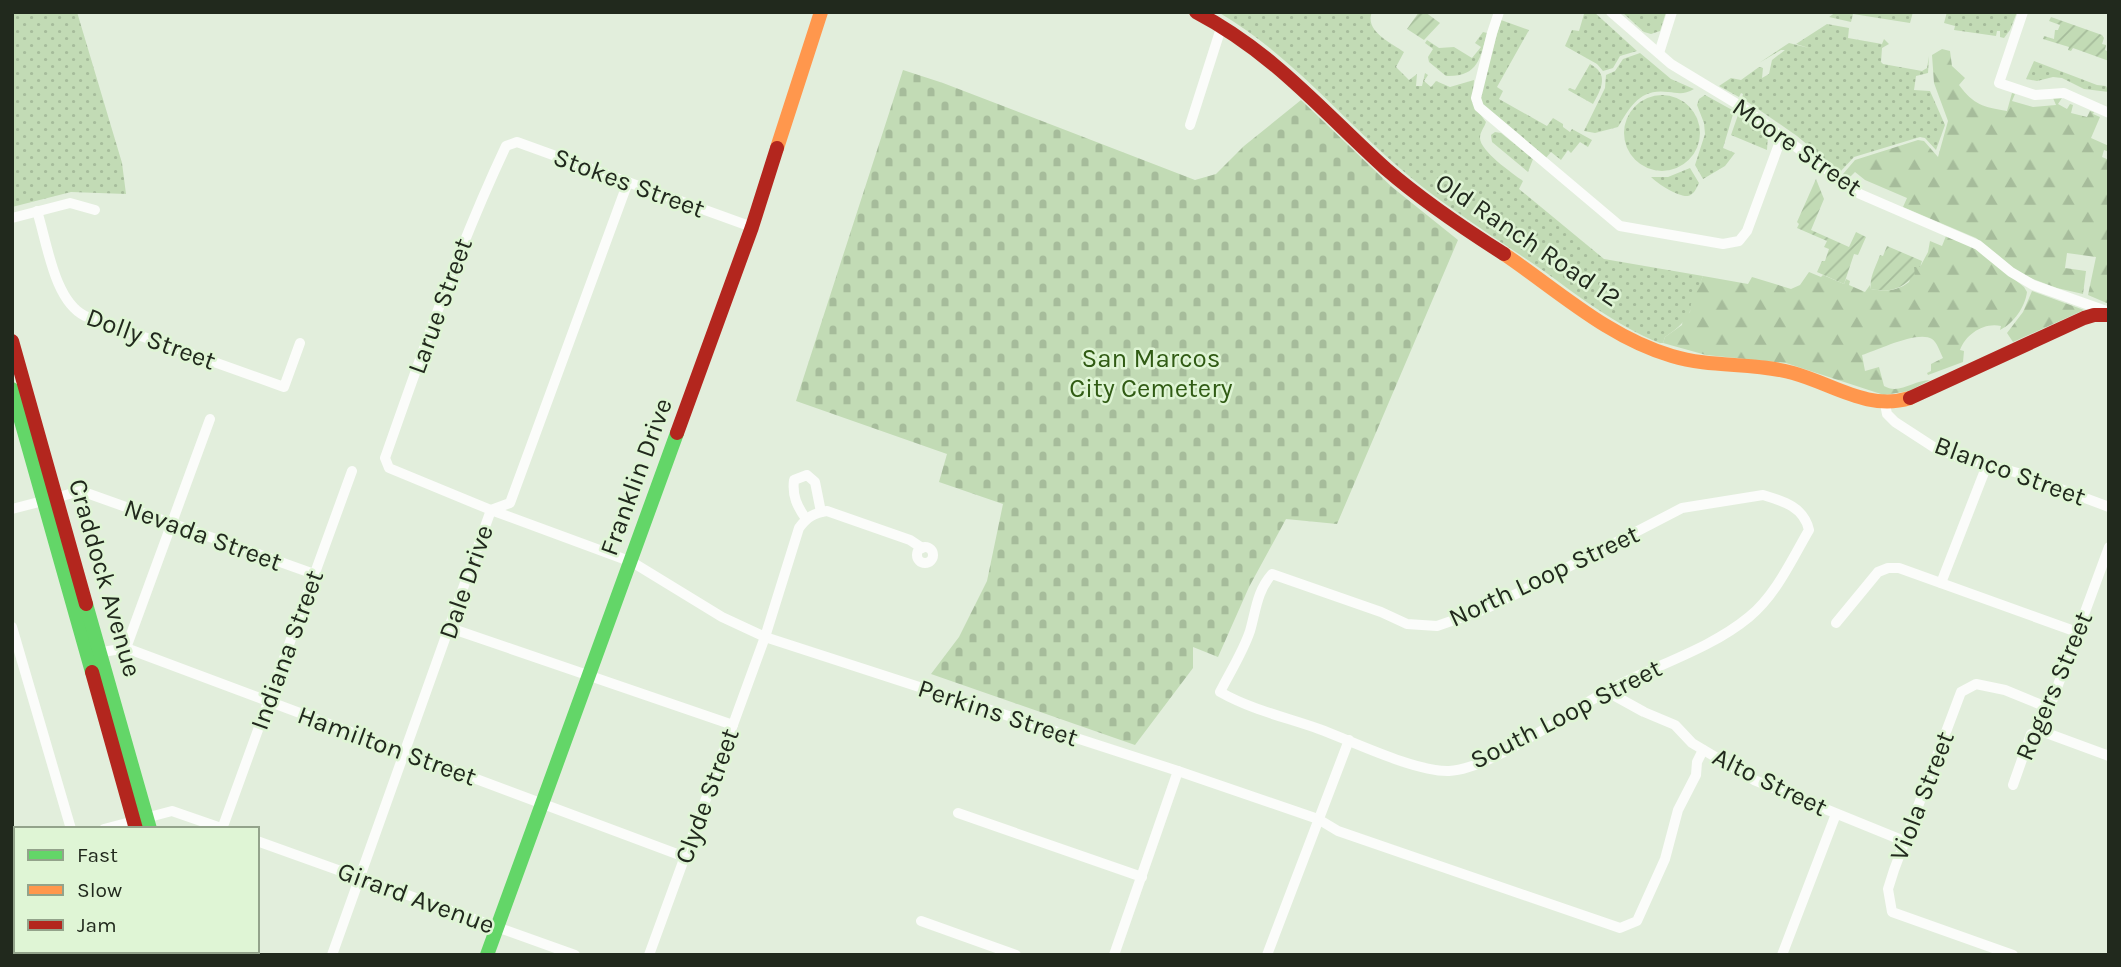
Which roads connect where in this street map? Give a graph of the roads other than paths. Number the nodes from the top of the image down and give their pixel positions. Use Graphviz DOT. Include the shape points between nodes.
graph roads {
  1 [pos="821,12"];
  2 [pos="1196,12"];
  3 [pos="1499,12"];
  4 [pos="1611,12"];
  5 [pos="1672,12"];
  6 [pos="2023,12"];
  7 [pos="1222,25"];
  8 [pos="1659,53"];
  9 [pos="2109,113"];
  10 [pos="1190,125"];
  11 [pos="1782,136"];
  12 [pos="506,146"];
  13 [pos="628,182"];
  14 [pos="95,210"];
  15 [pos="37,211"];
  16 [pos="12,218"];
  17 [pos="752,227"];
  18 [pos="2109,313"];
  19 [pos="12,341"];
  20 [pos="300,343"];
  21 [pos="12,389"];
  22 [pos="1885,404"];
  23 [pos="210,419"];
  24 [pos="1987,465"];
  25 [pos="389,468"];
  26 [pos="352,471"];
  27 [pos="50,499"];
  28 [pos="2109,507"];
  29 [pos="12,509"];
  30 [pos="491,510"];
  31 [pos="821,512"];
  32 [pos="806,519"];
  33 [pos="1807,523"];
  34 [pos="172,524"];
  35 [pos="2109,547"];
  36 [pos="922,548"];
  37 [pos="632,562"];
  38 [pos="314,575"];
  39 [pos="2096,580"];
  40 [pos="1941,583"];
  41 [pos="2109,584"];
  42 [pos="1836,623"];
  43 [pos="12,627"];
  44 [pos="450,628"];
  45 [pos="2077,632"];
  46 [pos="765,637"];
  47 [pos="126,648"];
  48 [pos="94,654"];
  49 [pos="589,675"];
  50 [pos="1606,691"];
  51 [pos="1220,692"];
  52 [pos="269,702"];
  53 [pos="2049,708"];
  54 [pos="733,725"];
  55 [pos="2040,731"];
  56 [pos="1349,740"];
  57 [pos="1703,750"];
  58 [pos="405,754"];
  59 [pos="2109,756"];
  60 [pos="1178,771"];
  61 [pos="2013,785"];
  62 [pos="543,802"];
  63 [pos="958,813"];
  64 [pos="1836,814"];
  65 [pos="1318,819"];
  66 [pos="142,823"];
  67 [pos="70,827"];
  68 [pos="117,827"];
  69 [pos="220,827"];
  70 [pos="223,827"];
  71 [pos="1904,841"];
  72 [pos="259,842"];
  73 [pos="685,857"];
  74 [pos="1142,877"];
  75 [pos="360,879"];
  76 [pos="921,921"];
  77 [pos="497,927"];
  78 [pos="332,955"];
  79 [pos="487,955"];
  80 [pos="575,955"];
  81 [pos="649,955"];
  82 [pos="1016,955"];
  83 [pos="1114,955"];
  84 [pos="1267,955"];
  85 [pos="1782,955"];
  86 [pos="2013,955"];
  1 -- 17 [label="street, Franklin Drive"];
  2 -- 7 [label="street, Old Ranch Road 12"];
  3 -- 11 [label="street" via="1476,98 1479,107 1620,226 1723,244 1739,242"];
  4 -- 8 [label="street, Moore Street"];
  5 -- 8 [label="street"];
  6 -- 9 [label="street" via="1999,83 2035,95 2064,93"];
  7 -- 10 [label="street"];
  7 -- 22 [label="street, Old Ranch Road 12" via="1284,69 1414,192 1631,340 1698,363 1788,372 1864,401"];
  8 -- 11 [label="street, Moore Street"];
  11 -- 18 [label="street, Moore Street" via="1860,194 1978,245 2033,285"];
  12 -- 13 [label="street, Stokes Street" via="517,142"];
  12 -- 25 [label="street, Larue Street" via="443,295 385,458"];
  13 -- 17 [label="street, Stokes Street"];
  13 -- 30 [label="street, Dale Drive" via="510,503"];
  14 -- 15 [label="street" via="70,203"];
  15 -- 16 [label="street"];
  15 -- 20 [label="street, Dolly Street" via="63,295 85,316 284,387"];
  17 -- 37 [label="street, Franklin Drive"];
  18 -- 22 [label="street" via="2084,318 1908,400"];
  19 -- 27 [label="street, Craddock Avenue"];
  21 -- 27 [label="street, Craddock Avenue"];
  22 -- 24 [label="street, Blanco Street" via="1895,422 1935,447"];
  23 -- 34 [label="street"];
  24 -- 28 [label="street, Blanco Street"];
  24 -- 40 [label="street"];
  25 -- 30 [label="street, Perkins Street"];
  26 -- 38 [label="street, Indiana Street"];
  27 -- 29 [label="street, Nevada Street"];
  27 -- 34 [label="street, Nevada Street" via="82,491"];
  27 -- 48 [label="street, Craddock Avenue"];
  30 -- 37 [label="street, Perkins Street"];
  30 -- 44 [label="street, Dale Drive"];
  31 -- 32 [label="street"];
  31 -- 32 [label="street" via="815,482 807,475 800,476 794,480 793,491"];
  31 -- 36 [label="street" via="910,540"];
  32 -- 46 [label="street, Clyde Street" via="799,528"];
  33 -- 50 [label="street, South Loop Street" via="1809,530 1773,590 1752,615 1729,632"];
  33 -- 51 [label="street, North Loop Street" via="1796,509 1763,495 1682,509 1483,610 1437,626 1408,624 1272,574 1260,592 1250,631"];
  34 -- 38 [label="street, Nevada Street"];
  34 -- 47 [label="street"];
  35 -- 39 [label="street, Rogers Street"];
  37 -- 46 [label="street, Perkins Street" via="722,617"];
  37 -- 49 [label="street, Franklin Drive"];
  38 -- 52 [label="street, Indiana Street"];
  39 -- 41 [label="street"];
  39 -- 45 [label="street, Rogers Street"];
  40 -- 42 [label="street" via="1888,568 1878,572"];
  40 -- 45 [label="street"];
  43 -- 67 [label="street"];
  44 -- 49 [label="street"];
  44 -- 58 [label="street, Dale Drive"];
  45 -- 53 [label="street, Rogers Street"];
  46 -- 54 [label="street, Clyde Street"];
  46 -- 60 [label="street, Perkins Street"];
  47 -- 48 [label="street, Hamilton Street"];
  47 -- 52 [label="street, Hamilton Street"];
  48 -- 66 [label="street, Craddock Avenue"];
  49 -- 54 [label="street"];
  49 -- 62 [label="street, Franklin Drive"];
  50 -- 56 [label="street, South Loop Street" via="1489,758 1449,771 1415,766"];
  50 -- 57 [label="street, Alto Street" via="1675,725"];
  51 -- 56 [label="street, South Loop Street" via="1269,714"];
  52 -- 58 [label="street, Hamilton Street"];
  52 -- 70 [label="street, Indiana Street"];
  53 -- 55 [label="street, Rogers Street"];
  53 -- 71 [label="street, Viola Street" via="1976,684 1961,692"];
  54 -- 73 [label="street, Clyde Street"];
  55 -- 59 [label="street"];
  55 -- 61 [label="street, Rogers Street" via="2031,734"];
  56 -- 65 [label="street"];
  57 -- 64 [label="street, Alto Street" via="1754,780"];
  57 -- 65 [label="street, Perkins Street" via="1678,810 1665,859 1637,921 1620,928 1338,831"];
  58 -- 62 [label="street, Hamilton Street"];
  58 -- 75 [label="street, Dale Drive"];
  60 -- 65 [label="street, Perkins Street"];
  60 -- 74 [label="street"];
  62 -- 73 [label="street, Hamilton Street"];
  62 -- 77 [label="street, Franklin Drive"];
  63 -- 74 [label="street"];
  64 -- 71 [label="street, Alto Street"];
  64 -- 85 [label="street"];
  65 -- 84 [label="street"];
  66 -- 68 [label="street"];
  66 -- 69 [label="street" via="172,811"];
  71 -- 86 [label="street, Viola Street" via="1888,889 1892,912"];
  72 -- 75 [label="street, Girard Avenue"];
  73 -- 81 [label="street, Clyde Street"];
  74 -- 83 [label="street"];
  75 -- 77 [label="street, Girard Avenue"];
  75 -- 78 [label="street, Dale Drive"];
  76 -- 82 [label="street"];
  77 -- 79 [label="street, Franklin Drive"];
  77 -- 80 [label="street, Girard Avenue"];
}
